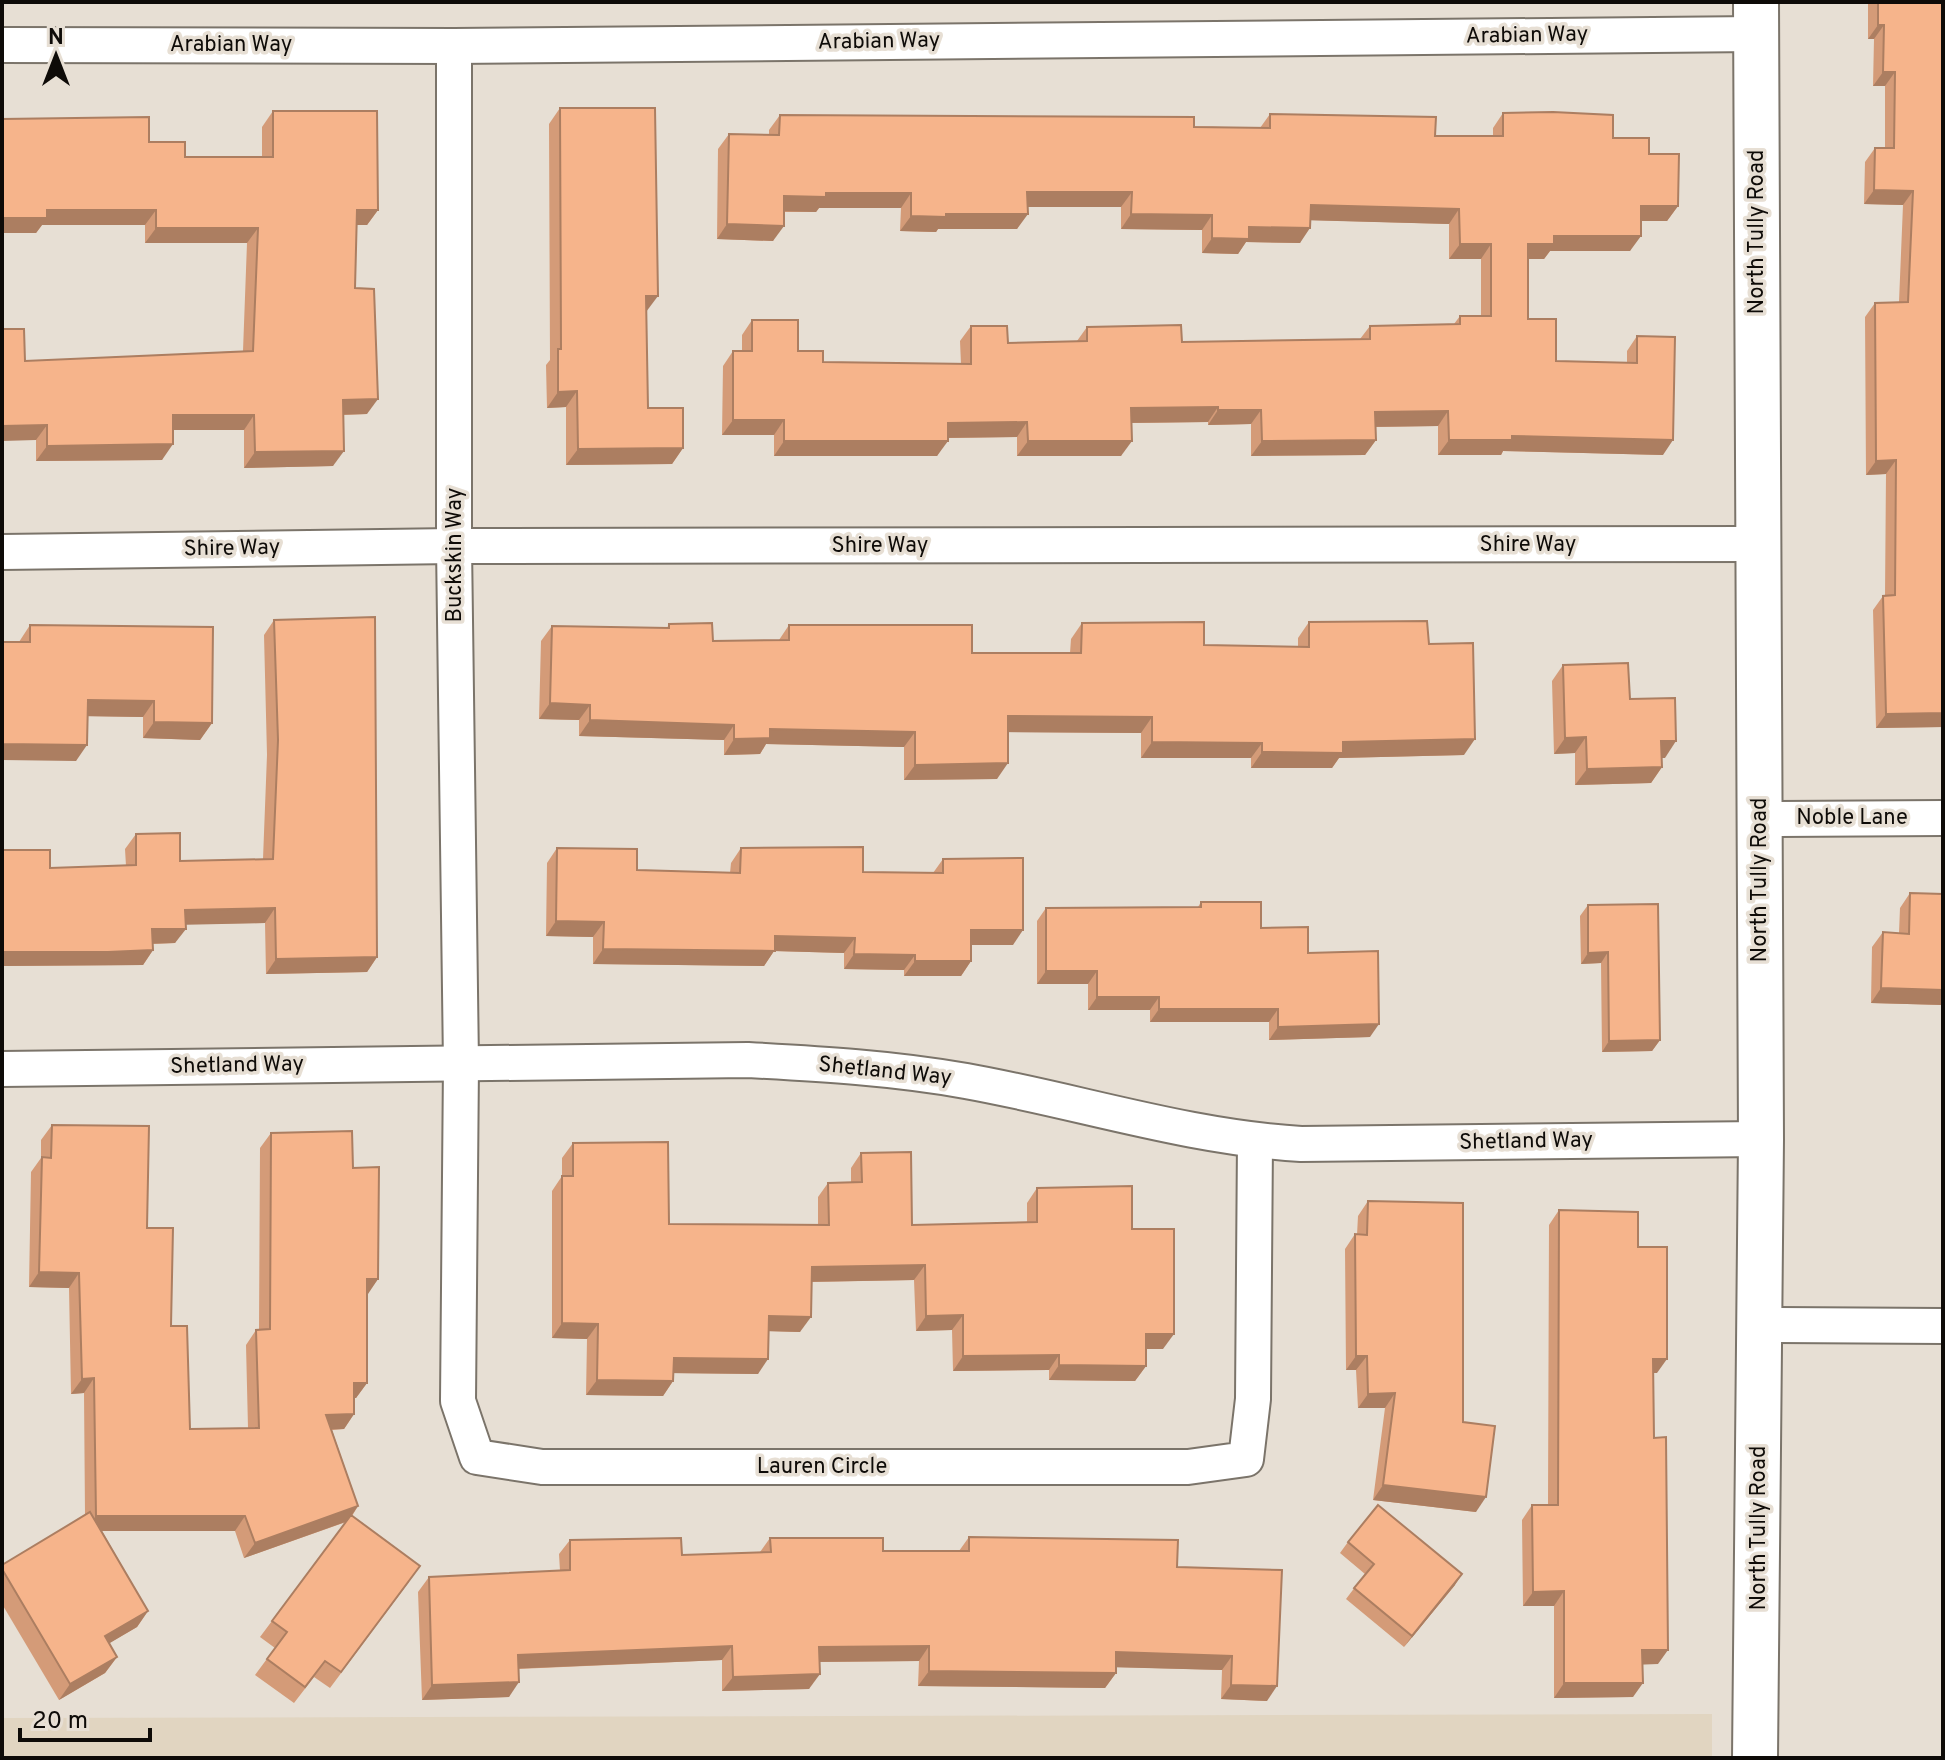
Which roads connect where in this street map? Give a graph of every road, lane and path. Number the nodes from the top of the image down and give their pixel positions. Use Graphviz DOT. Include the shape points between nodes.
graph roads {
  1 [pos="1756,18"];
  2 [pos="2,45"];
  3 [pos="454,46"];
  4 [pos="1759,544"];
  5 [pos="454,546"];
  6 [pos="2,552"];
  7 [pos="1943,818"];
  8 [pos="1760,819"];
  9 [pos="461,1064"];
  10 [pos="2,1069"];
  11 [pos="1761,1139"];
  12 [pos="1255,1141"];
  13 [pos="1761,1325"];
  14 [pos="1943,1326"];
  15 [pos="1755,1758"];
  1 -- 3 [label="street, Arabian Way"];
  1 -- 4 [label="street, North Tully Road"];
  2 -- 3 [label="street, Arabian Way"];
  3 -- 5 [label="street, Buckskin Way"];
  4 -- 5 [label="street, Shire Way"];
  4 -- 8 [label="street, North Tully Road"];
  5 -- 6 [label="street, Shire Way"];
  5 -- 9 [label="street, Buckskin Way"];
  7 -- 8 [label="street, Noble Lane"];
  8 -- 11 [label="street, North Tully Road"];
  9 -- 10 [label="street, Shetland Way"];
  9 -- 12 [label="street, Shetland Way" via="748,1060 860,1066 967,1081"];
  9 -- 12 [label="street, Lauren Circle" via="458,1401 477,1457 542,1467 1188,1467 1246,1459 1253,1399"];
  11 -- 12 [label="street, Shetland Way"];
  11 -- 13 [label="street, North Tully Road"];
  13 -- 14 [label="street"];
  13 -- 15 [label="street, North Tully Road"];
}
